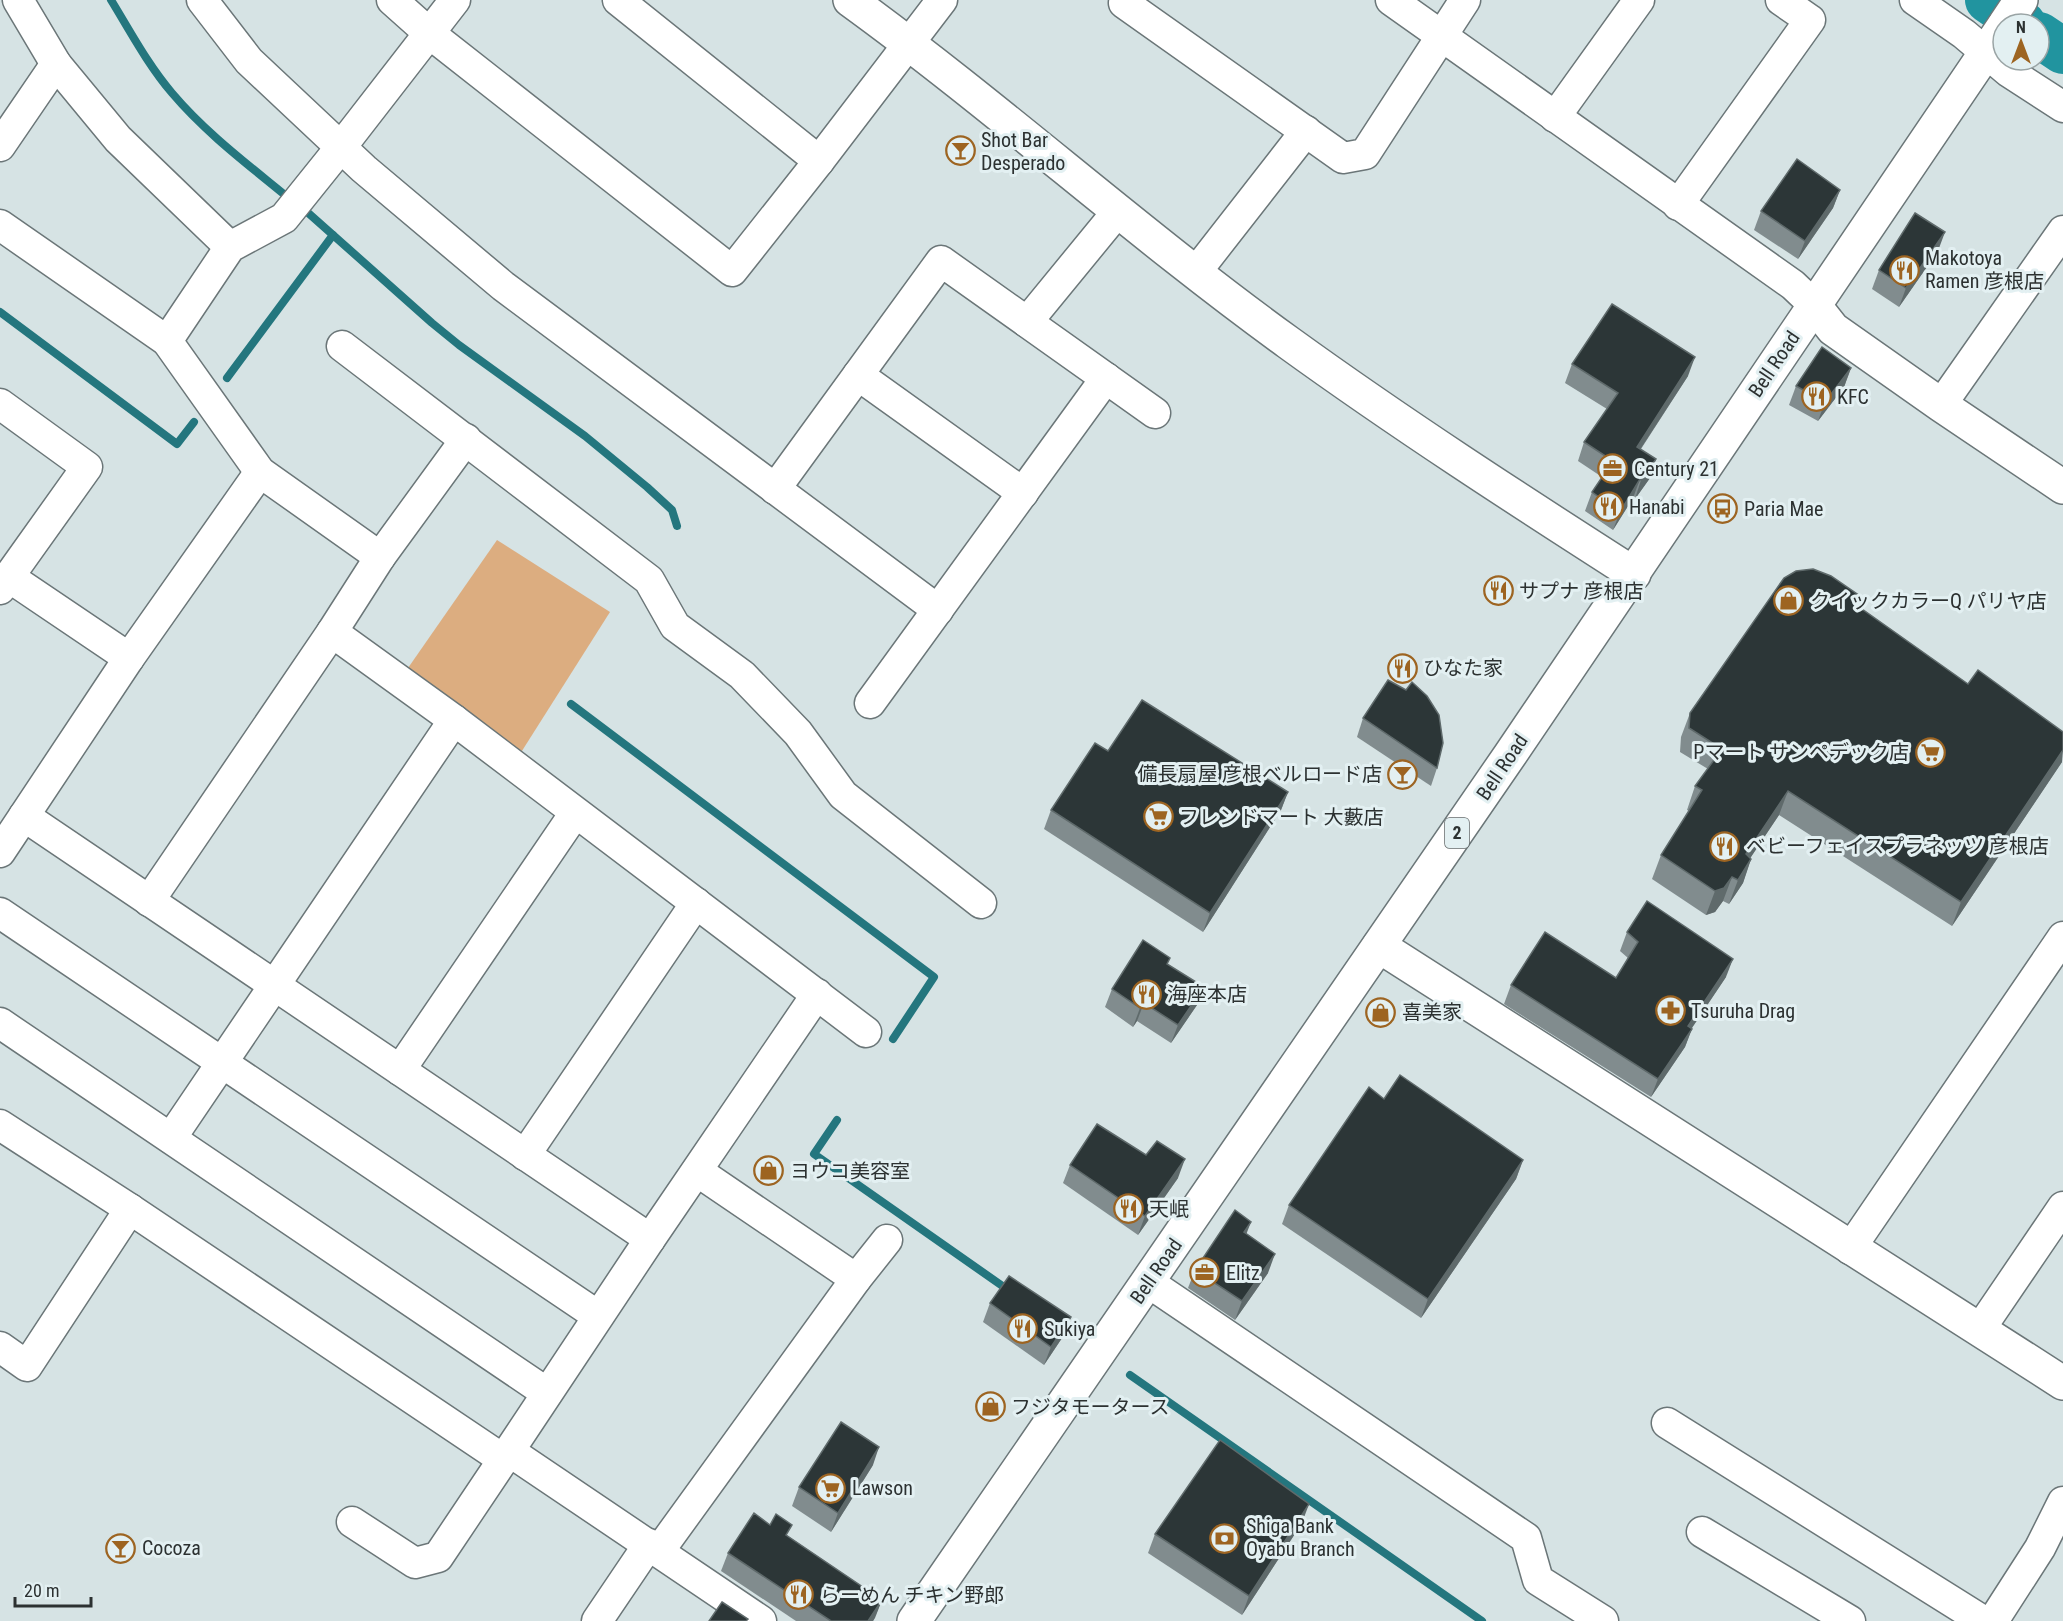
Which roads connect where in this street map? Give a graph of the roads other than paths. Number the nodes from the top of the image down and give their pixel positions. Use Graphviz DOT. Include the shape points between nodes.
graph roads {
  1 [pos="18,0"];
  2 [pos="202,0"];
  3 [pos="392,0"];
  4 [pos="455,0"];
  5 [pos="618,0"];
  6 [pos="850,0"];
  7 [pos="942,0"];
  8 [pos="1126,0"];
  9 [pos="1391,0"];
  10 [pos="1465,0"];
  11 [pos="1639,0"];
  12 [pos="1781,0"];
  13 [pos="1915,0"];
  14 [pos="429,33"];
  15 [pos="1441,36"];
  16 [pos="1991,36"];
  17 [pos="909,43"];
  18 [pos="1991,45"];
  19 [pos="56,64"];
  20 [pos="2009,72"];
  21 [pos="2063,107"];
  22 [pos="1555,117"];
  23 [pos="1306,131"];
  24 [pos="0,146"];
  25 [pos="341,147"];
  26 [pos="819,161"];
  27 [pos="1678,206"];
  28 [pos="1118,212"];
  29 [pos="0,225"];
  30 [pos="2063,231"];
  31 [pos="230,247"];
  32 [pos="1196,272"];
  33 [pos="1814,305"];
  34 [pos="1027,322"];
  35 [pos="167,341"];
  36 [pos="342,346"];
  37 [pos="858,375"];
  38 [pos="1106,378"];
  39 [pos="0,404"];
  40 [pos="1941,405"];
  41 [pos="1155,413"];
  42 [pos="466,439"];
  43 [pos="260,472"];
  44 [pos="2063,487"];
  45 [pos="775,489"];
  46 [pos="1023,493"];
  47 [pos="380,557"];
  48 [pos="1634,574"];
  49 [pos="5,583"];
  50 [pos="938,610"];
  51 [pos="332,632"];
  52 [pos="129,658"];
  53 [pos="870,703"];
  54 [pos="454,720"];
  55 [pos="575,813"];
  56 [pos="24,816"];
  57 [pos="0,852"];
  58 [pos="149,901"];
  59 [pos="982,902"];
  60 [pos="696,903"];
  61 [pos="0,913"];
  62 [pos="1379,946"];
  63 [pos="2058,954"];
  64 [pos="275,986"];
  65 [pos="817,994"];
  66 [pos="0,1023"];
  67 [pos="866,1032"];
  68 [pos="222,1063"];
  69 [pos="400,1070"];
  70 [pos="3,1132"];
  71 [pos="171,1138"];
  72 [pos="525,1155"];
  73 [pos="698,1172"];
  74 [pos="2063,1207"];
  75 [pos="130,1209"];
  76 [pos="650,1239"];
  77 [pos="887,1240"];
  78 [pos="1850,1249"];
  79 [pos="856,1280"];
  80 [pos="1148,1282"];
  81 [pos="598,1316"];
  82 [pos="1980,1329"];
  83 [pos="0,1347"];
  84 [pos="2063,1383"];
  85 [pos="547,1393"];
  86 [pos="1666,1423"];
  87 [pos="506,1456"];
  88 [pos="2063,1502"];
  89 [pos="352,1522"];
  90 [pos="1702,1532"];
  91 [pos="654,1547"];
  92 [pos="597,1621"];
  93 [pos="761,1621"];
  94 [pos="914,1621"];
  95 [pos="1603,1621"];
  96 [pos="1850,1621"];
  97 [pos="1983,1621"];
  98 [pos="1993,1621"];
  1 -- 19 [label="street"];
  2 -- 25 [label="street" via="249,61"];
  3 -- 14 [label="street"];
  4 -- 14 [label="street"];
  5 -- 26 [label="street"];
  6 -- 17 [label="street"];
  7 -- 17 [label="street"];
  8 -- 23 [label="street" via="1124,3"];
  9 -- 15 [label="street"];
  10 -- 15 [label="street"];
  11 -- 22 [label="street"];
  12 -- 27 [label="street" via="1810,20"];
  13 -- 16 [label="street" via="1964,34"];
  14 -- 25 [label="street"];
  14 -- 26 [label="street" via="732,271"];
  15 -- 22 [label="street"];
  15 -- 23 [label="street" via="1365,154 1343,158"];
  17 -- 26 [label="street"];
  17 -- 28 [label="street"];
  18 -- 33 [label="street, Bell Road / 2"];
  19 -- 24 [label="street"];
  19 -- 31 [label="street" via="118,139"];
  20 -- 21 [label="street"];
  22 -- 27 [label="street"];
  23 -- 32 [label="street"];
  25 -- 31 [label="street" via="284,218"];
  25 -- 45 [label="street" via="502,286"];
  27 -- 33 [label="street" via="1793,285"];
  28 -- 32 [label="street"];
  28 -- 34 [label="street"];
  29 -- 35 [label="street"];
  30 -- 40 [label="street"];
  31 -- 35 [label="street"];
  32 -- 48 [label="street" via="1410,429"];
  33 -- 40 [label="street" via="1833,329"];
  33 -- 48 [label="street, Bell Road / 2"];
  34 -- 37 [label="street" via="941,261"];
  34 -- 38 [label="street"];
  35 -- 43 [label="street"];
  36 -- 42 [label="street"];
  37 -- 45 [label="street"];
  37 -- 46 [label="street"];
  38 -- 41 [label="street"];
  38 -- 46 [label="street"];
  39 -- 49 [label="street" via="87,467"];
  40 -- 44 [label="street"];
  42 -- 47 [label="street"];
  42 -- 59 [label="street" via="649,580 675,626 742,675 798,733 843,795"];
  43 -- 47 [label="street"];
  43 -- 52 [label="street"];
  45 -- 50 [label="street"];
  46 -- 50 [label="street"];
  47 -- 51 [label="street"];
  48 -- 62 [label="street, Bell Road / 2"];
  49 -- 52 [label="street"];
  50 -- 53 [label="street"];
  51 -- 54 [label="street"];
  51 -- 58 [label="street"];
  52 -- 56 [label="street"];
  54 -- 55 [label="street"];
  54 -- 64 [label="street"];
  55 -- 60 [label="street"];
  55 -- 69 [label="street"];
  56 -- 57 [label="street"];
  56 -- 58 [label="street"];
  58 -- 64 [label="street"];
  60 -- 65 [label="street"];
  60 -- 72 [label="street"];
  61 -- 68 [label="street"];
  62 -- 78 [label="street"];
  62 -- 80 [label="street, Bell Road / 2"];
  63 -- 78 [label="street"];
  64 -- 68 [label="street"];
  64 -- 69 [label="street"];
  65 -- 67 [label="street"];
  65 -- 73 [label="street"];
  66 -- 71 [label="street"];
  68 -- 71 [label="street"];
  68 -- 81 [label="street"];
  69 -- 72 [label="street"];
  70 -- 75 [label="street"];
  71 -- 85 [label="street"];
  72 -- 76 [label="street"];
  73 -- 76 [label="street"];
  73 -- 79 [label="street"];
  74 -- 82 [label="street"];
  75 -- 83 [label="street" via="27,1366"];
  75 -- 87 [label="street"];
  76 -- 81 [label="street"];
  77 -- 79 [label="street"];
  78 -- 82 [label="street"];
  79 -- 91 [label="street"];
  80 -- 94 [label="street, Bell Road / 2"];
  80 -- 95 [label="street" via="1526,1538 1538,1580"];
  81 -- 85 [label="street"];
  82 -- 84 [label="street"];
  85 -- 87 [label="street"];
  86 -- 97 [label="street"];
  87 -- 89 [label="street" via="438,1557 415,1563"];
  87 -- 91 [label="street"];
  88 -- 98 [label="street" via="2040,1548"];
  90 -- 96 [label="street"];
  91 -- 92 [label="street"];
  91 -- 93 [label="street"];
}
